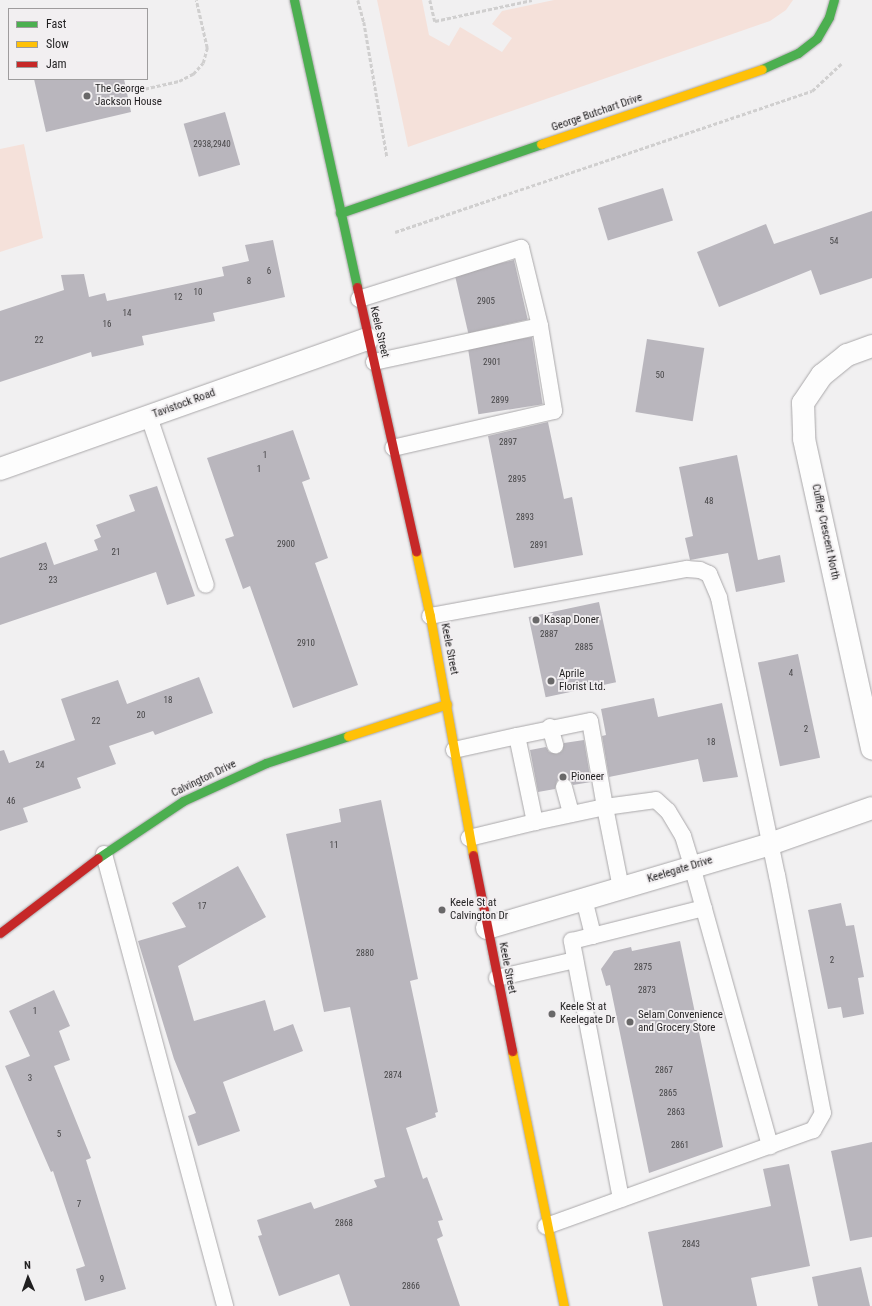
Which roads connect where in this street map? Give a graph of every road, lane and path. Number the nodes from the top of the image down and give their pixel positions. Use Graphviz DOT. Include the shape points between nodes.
graph roads {
  1 [pos="196,0"];
  2 [pos="294,0"];
  3 [pos="358,0"];
  4 [pos="430,0"];
  5 [pos="532,0"];
  6 [pos="834,0"];
  7 [pos="841,64"];
  8 [pos="139,90"];
  9 [pos="387,157"];
  10 [pos="340,213"];
  11 [pos="395,232"];
  12 [pos="359,299"];
  13 [pos="540,326"];
  14 [pos="368,339"];
  15 [pos="872,346"];
  16 [pos="374,362"];
  17 [pos="149,417"];
  18 [pos="393,448"];
  19 [pos="0,469"];
  20 [pos="206,585"];
  21 [pos="430,616"];
  22 [pos="447,704"];
  23 [pos="550,727"];
  24 [pos="517,736"];
  25 [pos="555,745"];
  26 [pos="872,749"];
  27 [pos="454,750"];
  28 [pos="564,787"];
  29 [pos="605,807"];
  30 [pos="872,808"];
  31 [pos="571,814"];
  32 [pos="535,822"];
  33 [pos="469,838"];
  34 [pos="770,844"];
  35 [pos="104,854"];
  36 [pos="692,866"];
  37 [pos="621,888"];
  38 [pos="584,899"];
  39 [pos="704,908"];
  40 [pos="487,928"];
  41 [pos="0,933"];
  42 [pos="594,936"];
  43 [pos="575,960"];
  44 [pos="497,978"];
  45 [pos="770,1146"];
  46 [pos="620,1200"];
  47 [pos="546,1226"];
  48 [pos="225,1306"];
  49 [pos="564,1306"];
  1 -- 8 [label="path" via="207,48 203,62 193,74 179,81"];
  2 -- 10 [label="main road, Keele Street"];
  3 -- 9 [label="path"];
  4 -- 5 [label="path" via="435,21"];
  6 -- 10 [label="main road, George Butchart Drive" via="829,17 817,38 798,53 779,63"];
  7 -- 11 [label="path" via="812,91"];
  10 -- 12 [label="main road, Keele Street"];
  12 -- 13 [label="lane" via="521,248"];
  12 -- 14 [label="main road, Keele Street"];
  13 -- 16 [label="lane"];
  13 -- 18 [label="lane" via="554,411"];
  14 -- 16 [label="main road, Keele Street"];
  14 -- 17 [label="street, Tavistock Road"];
  15 -- 26 [label="street, Cuffley Crescent North" via="847,355 822,375 804,403 804,439"];
  16 -- 18 [label="main road, Keele Street"];
  17 -- 19 [label="street, Tavistock Road"];
  17 -- 20 [label="lane"];
  18 -- 21 [label="main road, Keele Street"];
  21 -- 22 [label="main road, Keele Street"];
  21 -- 34 [label="lane" via="687,569 709,574 719,598"];
  22 -- 27 [label="main road, Keele Street"];
  22 -- 35 [label="main road, Calvington Drive" via="266,763 183,801"];
  23 -- 24 [label="lane"];
  23 -- 25 [label="lane"];
  23 -- 29 [label="lane" via="590,721"];
  24 -- 27 [label="lane"];
  24 -- 32 [label="lane"];
  27 -- 33 [label="main road, Keele Street"];
  28 -- 31 [label="lane"];
  29 -- 31 [label="lane"];
  29 -- 36 [label="lane" via="656,800 668,811 682,836"];
  29 -- 37 [label="lane"];
  30 -- 34 [label="street, Keelegate Drive"];
  31 -- 32 [label="lane"];
  32 -- 33 [label="lane"];
  33 -- 40 [label="main road, Keele Street"];
  34 -- 36 [label="street, Keelegate Drive"];
  34 -- 45 [label="lane" via="823,1113 813,1130"];
  35 -- 41 [label="main road, Calvington Drive"];
  35 -- 48 [label="lane"];
  36 -- 37 [label="street, Keelegate Drive"];
  36 -- 39 [label="lane"];
  37 -- 38 [label="street, Keelegate Drive"];
  38 -- 40 [label="street, Keelegate Drive"];
  38 -- 42 [label="lane"];
  39 -- 42 [label="lane"];
  39 -- 45 [label="lane"];
  40 -- 44 [label="main road, Keele Street"];
  42 -- 43 [label="lane" via="572,941"];
  43 -- 44 [label="lane"];
  43 -- 46 [label="lane"];
  44 -- 47 [label="main road, Keele Street"];
  45 -- 46 [label="lane"];
  46 -- 47 [label="lane"];
  47 -- 49 [label="main road, Keele Street"];
}
